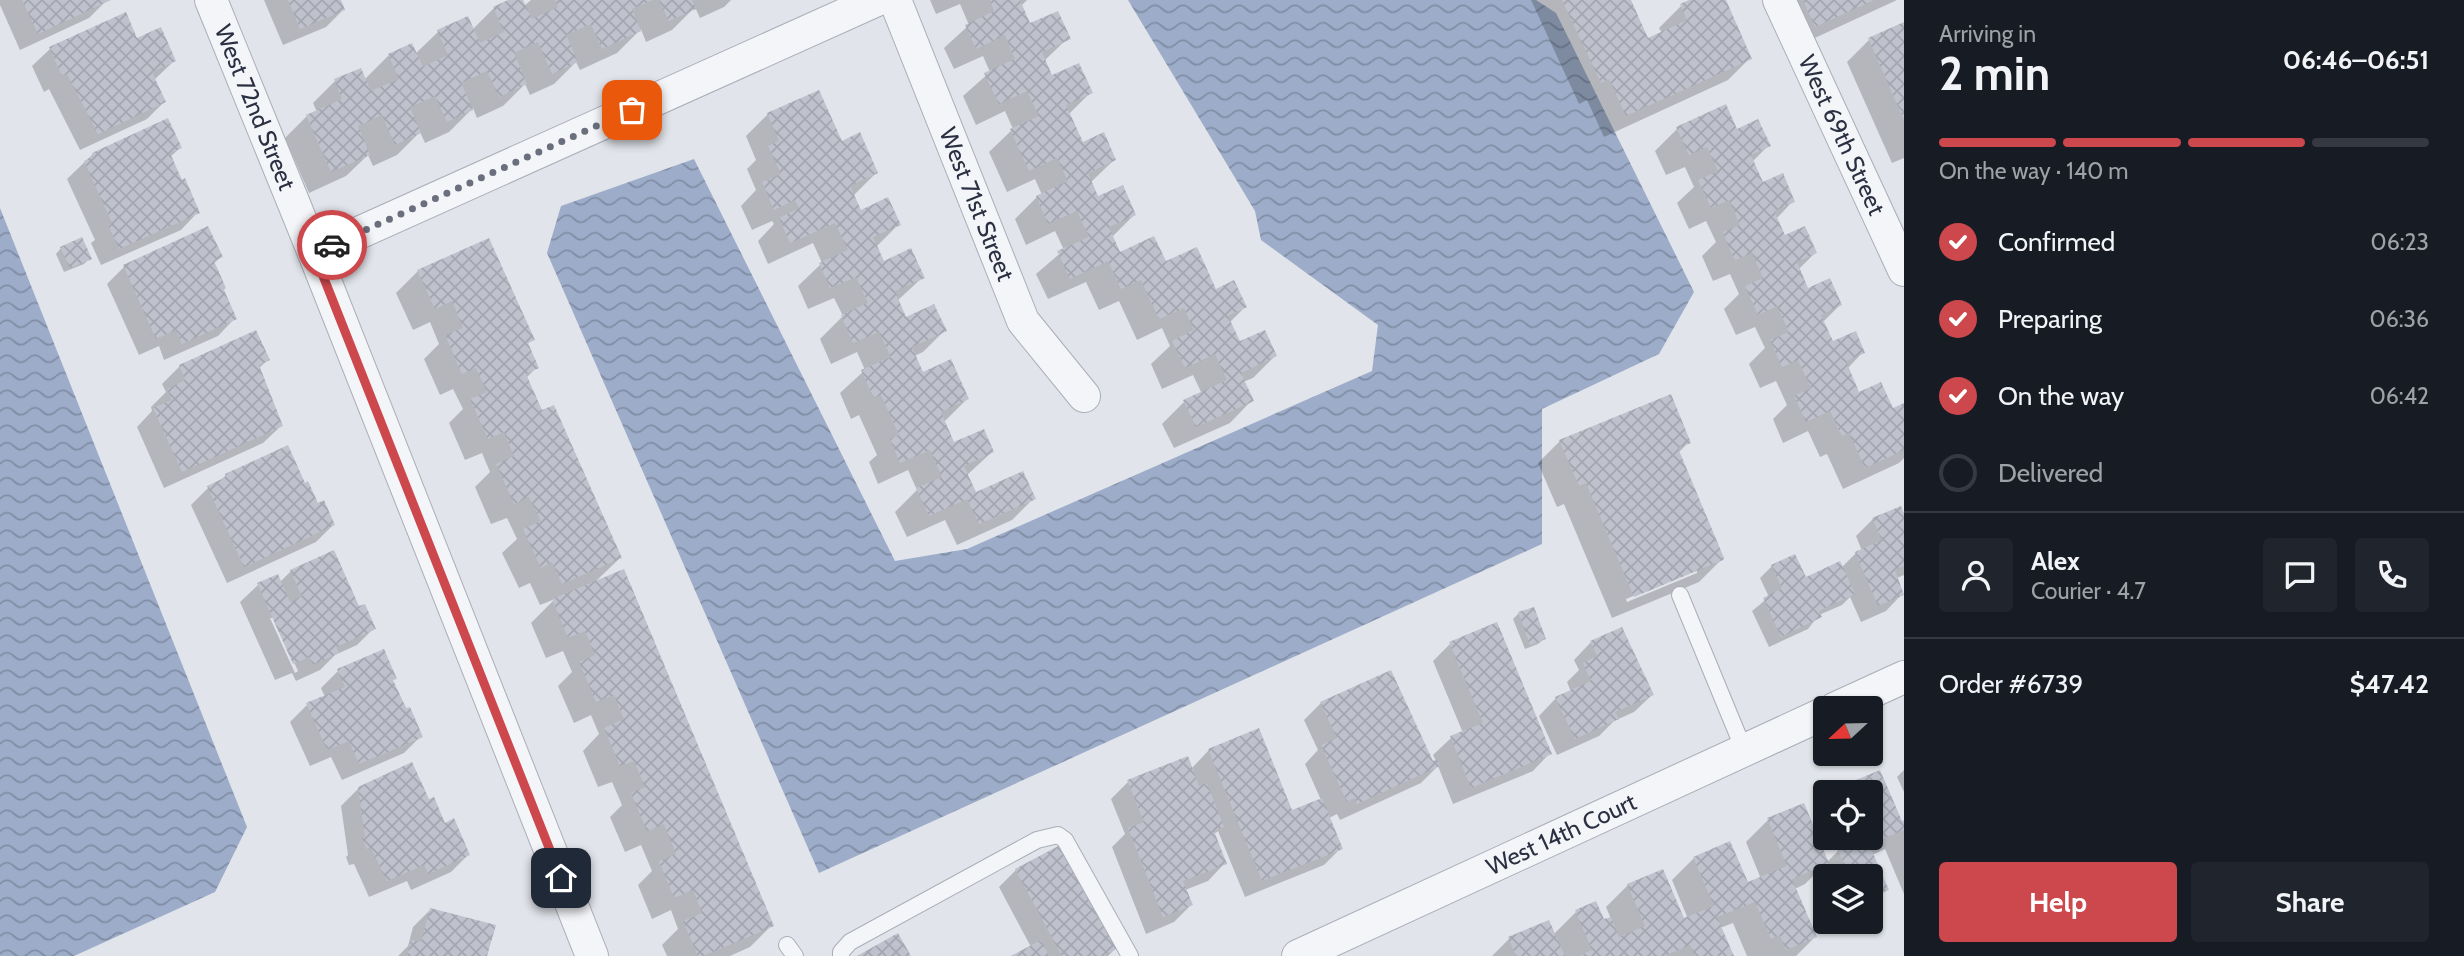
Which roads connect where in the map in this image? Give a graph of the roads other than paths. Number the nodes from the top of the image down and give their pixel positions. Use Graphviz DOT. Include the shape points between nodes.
graph roads {
  1 [pos="211,0"];
  2 [pos="877,0"];
  3 [pos="895,0"];
  4 [pos="1779,0"];
  5 [pos="314,253"];
  6 [pos="1904,270"];
  7 [pos="1084,396"];
  8 [pos="1680,595"];
  9 [pos="1904,677"];
  10 [pos="1862,696"];
  11 [pos="1813,718"];
  12 [pos="1744,750"];
  13 [pos="592,956"];
  14 [pos="841,956"];
  15 [pos="1130,956"];
  16 [pos="1298,956"];
  1 -- 5 [label="street, West 72nd Street"];
  2 -- 5 [label="street"];
  3 -- 7 [label="street, West 71st Street" via="1023,321"];
  4 -- 6 [label="street, West 69th Street"];
  5 -- 13 [label="street, West 72nd Street"];
  8 -- 12 [label="lane"];
  9 -- 10 [label="street"];
  11 -- 12 [label="street, West 14th Court"];
  12 -- 16 [label="street, West 14th Court"];
  14 -- 15 [label="lane" via="850,942 1037,840 1058,835"];
}
